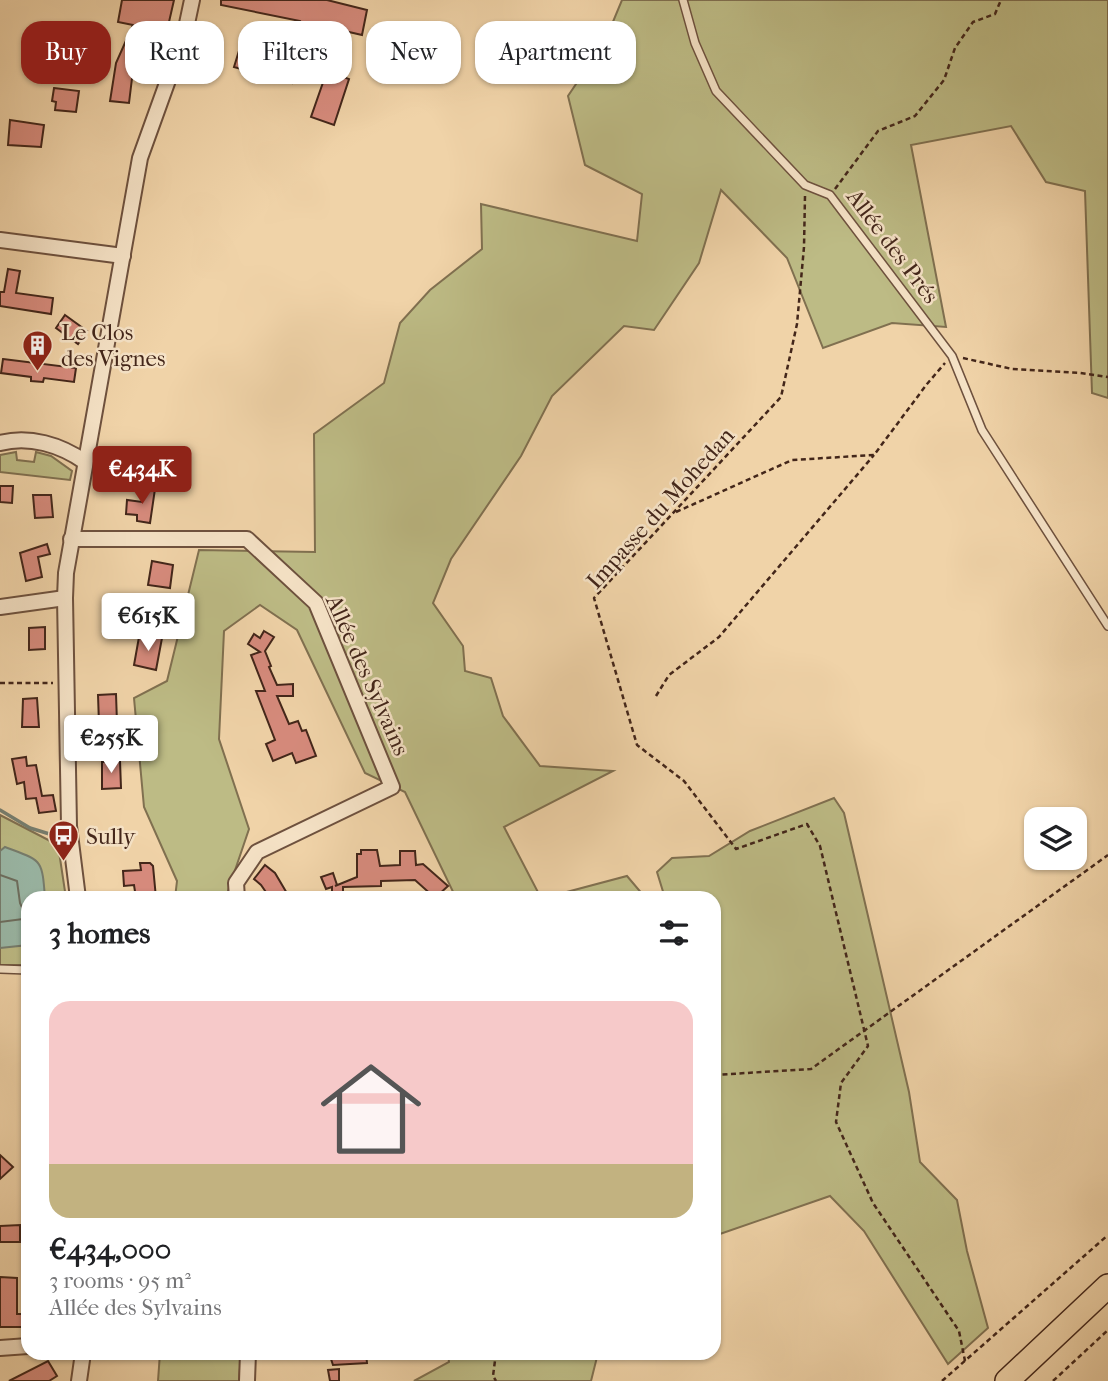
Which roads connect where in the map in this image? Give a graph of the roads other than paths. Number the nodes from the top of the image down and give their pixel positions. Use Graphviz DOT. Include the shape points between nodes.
graph roads {
  1 [pos="192,0"];
  2 [pos="683,0"];
  3 [pos="0,240"];
  4 [pos="123,256"];
  5 [pos="0,443"];
  6 [pos="85,462"];
  7 [pos="71,539"];
  8 [pos="65,598"];
  9 [pos="0,607"];
  10 [pos="1108,625"];
  11 [pos="77,891"];
  12 [pos="237,891"];
  13 [pos="0,970"];
  14 [pos="21,970"];
  15 [pos="1108,1286"];
  16 [pos="21,1346"];
  17 [pos="0,1348"];
  18 [pos="82,1360"];
  19 [pos="248,1360"];
  20 [pos="79,1381"];
  21 [pos="247,1381"];
  22 [pos="1007,1381"];
  1 -- 4 [label="street" via="185,33 140,158"];
  2 -- 10 [label="lane, Allée des Prés" via="716,91 805,185 830,195 952,356 982,430"];
  3 -- 4 [label="street"];
  4 -- 6 [label="street"];
  5 -- 6 [label="street" via="32,440"];
  6 -- 7 [label="street"];
  7 -- 8 [label="street"];
  7 -- 12 [label="street, Allée des Sylvains" via="247,539 316,603 392,788 257,852 236,883"];
  8 -- 9 [label="street"];
  8 -- 11 [label="street" via="69,826"];
  13 -- 14 [label="lane"];
  15 -- 22 [label="main road"];
  16 -- 17 [label="street"];
  18 -- 20 [label="street"];
  19 -- 21 [label="street"];
}
